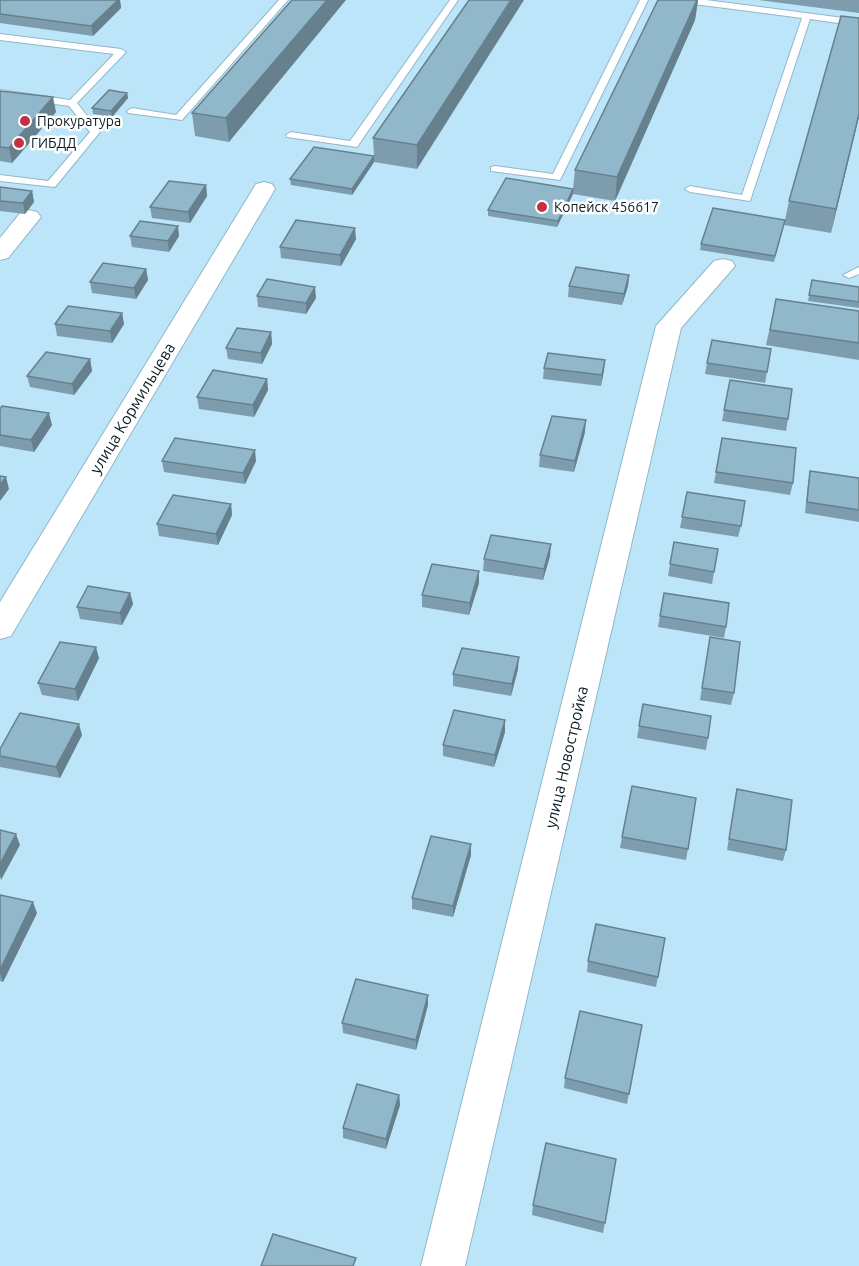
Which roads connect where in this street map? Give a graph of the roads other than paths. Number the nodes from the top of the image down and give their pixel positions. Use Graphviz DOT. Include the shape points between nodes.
graph roads {
  1 [pos="284,0"];
  2 [pos="454,0"];
  3 [pos="644,0"];
  4 [pos="686,0"];
  5 [pos="807,16"];
  6 [pos="859,23"];
  7 [pos="0,36"];
  8 [pos="0,93"];
  9 [pos="72,103"];
  10 [pos="132,111"];
  11 [pos="291,135"];
  12 [pos="495,169"];
  13 [pos="0,178"];
  14 [pos="264,189"];
  15 [pos="690,189"];
  16 [pos="29,217"];
  17 [pos="0,253"];
  18 [pos="723,266"];
  19 [pos="0,628"];
  20 [pos="444,1266"];
  1 -- 10 [label="lane" via="178,118"];
  2 -- 11 [label="lane" via="353,145"];
  3 -- 12 [label="lane" via="556,178"];
  4 -- 5 [label="lane"];
  5 -- 6 [label="lane"];
  5 -- 15 [label="lane" via="746,199"];
  7 -- 9 [label="lane" via="121,52"];
  8 -- 9 [label="lane"];
  9 -- 13 [label="lane" via="95,132 51,185"];
  14 -- 19 [label="street, улица Кормильцева"];
  16 -- 17 [label="street"];
  18 -- 20 [label="street, улица Новостройка" via="669,326"];
}
